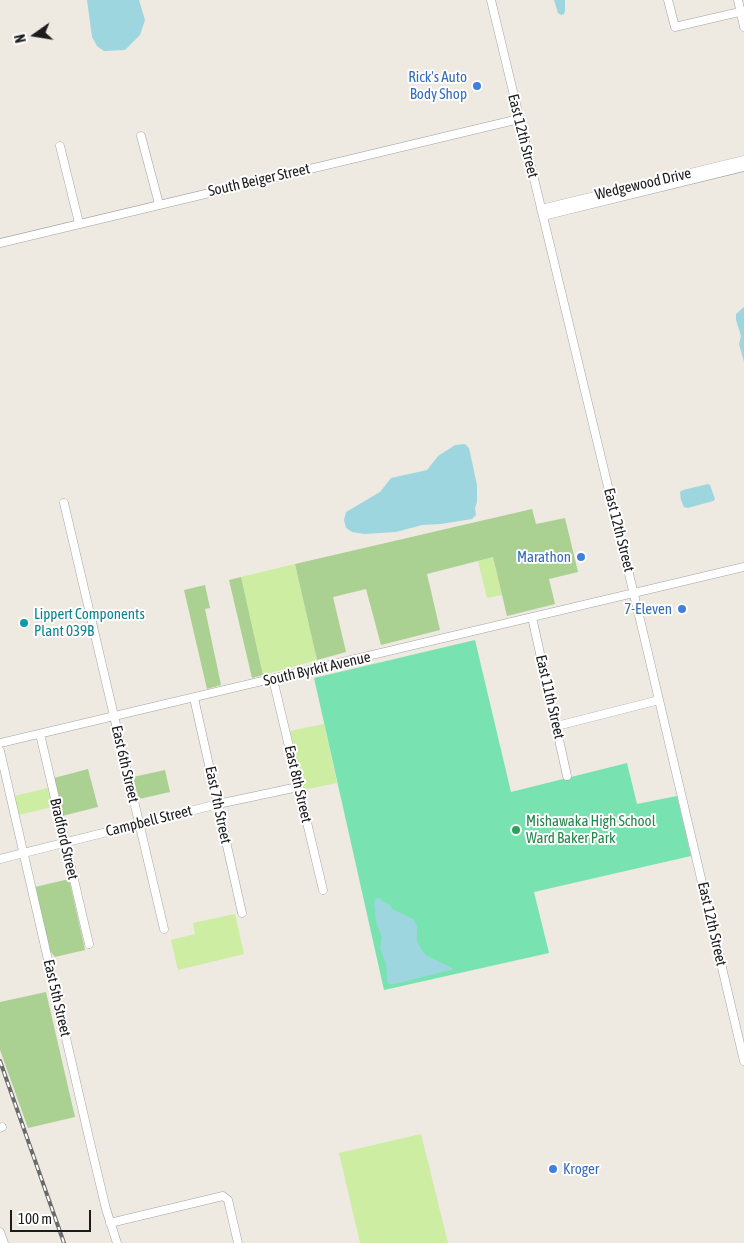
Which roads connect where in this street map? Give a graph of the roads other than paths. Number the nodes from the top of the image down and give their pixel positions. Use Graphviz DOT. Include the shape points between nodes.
graph roads {
  1 [pos="491,0"];
  2 [pos="668,0"];
  3 [pos="738,0"];
  4 [pos="742,12"];
  5 [pos="744,27"];
  6 [pos="519,119"];
  7 [pos="141,136"];
  8 [pos="60,146"];
  9 [pos="744,160"];
  10 [pos="744,167"];
  11 [pos="159,204"];
  12 [pos="542,213"];
  13 [pos="79,223"];
  14 [pos="0,242"];
  15 [pos="64,503"];
  16 [pos="744,567"];
  17 [pos="634,593"];
  18 [pos="532,618"];
  19 [pos="273,679"];
  20 [pos="194,698"];
  21 [pos="659,700"];
  22 [pos="114,716"];
  23 [pos="557,726"];
  24 [pos="40,734"];
  25 [pos="0,743"];
  26 [pos="0,751"];
  27 [pos="567,776"];
  28 [pos="298,787"];
  29 [pos="218,804"];
  30 [pos="139,824"];
  31 [pos="65,842"];
  32 [pos="24,854"];
  33 [pos="0,860"];
  34 [pos="322,890"];
  35 [pos="242,913"];
  36 [pos="164,929"];
  37 [pos="89,944"];
  38 [pos="744,1060"];
  39 [pos="110,1222"];
  40 [pos="0,1232"];
  41 [pos="4,1243"];
  42 [pos="117,1243"];
  43 [pos="238,1243"];
  1 -- 6 [label="street, East 12th Street"];
  2 -- 4 [label="street" via="675,27"];
  3 -- 4 [label="street"];
  4 -- 5 [label="street"];
  6 -- 11 [label="street, South Beiger Street"];
  6 -- 12 [label="street, East 12th Street"];
  7 -- 11 [label="street"];
  8 -- 13 [label="street"];
  9 -- 12 [label="street, Wedgewood Drive"];
  10 -- 12 [label="street, Wedgewood Drive"];
  11 -- 13 [label="street, South Beiger Street"];
  12 -- 17 [label="street, East 12th Street"];
  13 -- 14 [label="street, South Beiger Street"];
  15 -- 22 [label="street, East 6th Street"];
  16 -- 17 [label="street, South Byrkit Avenue"];
  17 -- 18 [label="street, South Byrkit Avenue"];
  17 -- 21 [label="street, East 12th Street"];
  18 -- 19 [label="street, South Byrkit Avenue"];
  18 -- 23 [label="street, East 11th Street"];
  19 -- 20 [label="street, South Byrkit Avenue"];
  19 -- 28 [label="street, East 8th Street"];
  20 -- 22 [label="street, South Byrkit Avenue"];
  20 -- 29 [label="street, East 7th Street"];
  21 -- 23 [label="street"];
  21 -- 38 [label="street, East 12th Street"];
  22 -- 24 [label="street, South Byrkit Avenue"];
  22 -- 30 [label="street, East 6th Street"];
  23 -- 27 [label="street, East 11th Street"];
  24 -- 25 [label="street, South Byrkit Avenue"];
  24 -- 31 [label="street, Bradford Street"];
  26 -- 32 [label="street, East 5th Street"];
  28 -- 29 [label="street, Campbell Street"];
  28 -- 34 [label="street, East 8th Street"];
  29 -- 30 [label="street, Campbell Street"];
  29 -- 35 [label="street, East 7th Street"];
  30 -- 31 [label="street, Campbell Street"];
  30 -- 36 [label="street, East 6th Street"];
  31 -- 32 [label="street, Campbell Street"];
  31 -- 37 [label="street, Bradford Street"];
  32 -- 33 [label="street, Campbell Street"];
  32 -- 39 [label="street, East 5th Street"];
  39 -- 42 [label="street, East 5th Street"];
  39 -- 43 [label="street" via="220,1196 228,1200"];
  40 -- 41 [label="street"];
}
